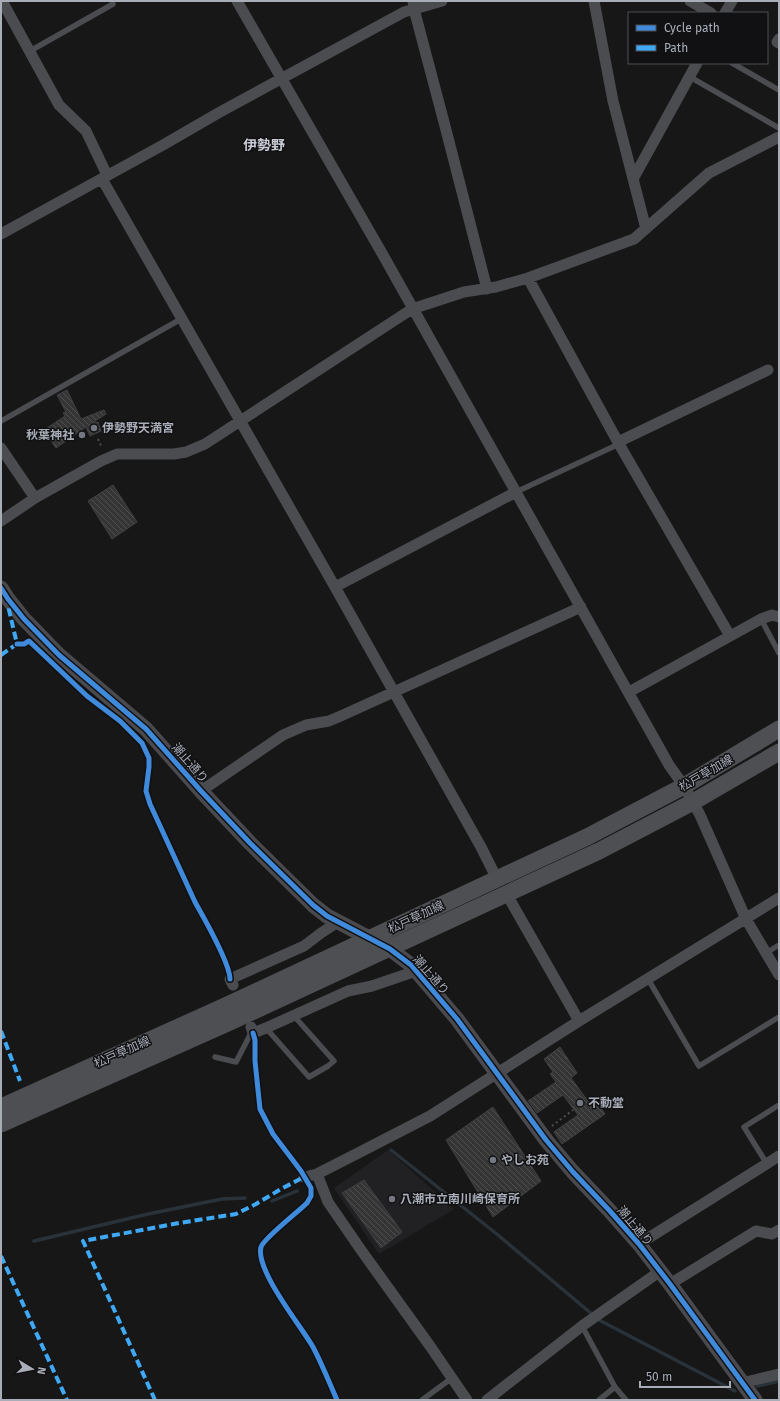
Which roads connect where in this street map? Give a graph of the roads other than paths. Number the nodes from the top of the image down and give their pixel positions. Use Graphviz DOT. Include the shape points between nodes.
graph roads {
  1 [pos="2,1"];
  2 [pos="112,1"];
  3 [pos="237,1"];
  4 [pos="442,1"];
  5 [pos="594,1"];
  6 [pos="690,1"];
  7 [pos="732,1"];
  8 [pos="414,5"];
  9 [pos="709,12"];
  10 [pos="726,12"];
  11 [pos="779,39"];
  12 [pos="779,43"];
  13 [pos="30,51"];
  14 [pos="696,64"];
  15 [pos="734,64"];
  16 [pos="690,76"];
  17 [pos="281,79"];
  18 [pos="779,90"];
  19 [pos="779,128"];
  20 [pos="779,137"];
  21 [pos="104,177"];
  22 [pos="633,179"];
  23 [pos="646,229"];
  24 [pos="1,234"];
  25 [pos="528,278"];
  26 [pos="487,289"];
  27 [pos="412,309"];
  28 [pos="181,319"];
  29 [pos="768,370"];
  30 [pos="1,421"];
  31 [pos="240,421"];
  32 [pos="619,443"];
  33 [pos="1,448"];
  34 [pos="516,492"];
  35 [pos="35,498"];
  36 [pos="1,521"];
  37 [pos="335,587"];
  38 [pos="1,588"];
  39 [pos="581,607"];
  40 [pos="779,617"];
  41 [pos="761,619"];
  42 [pos="730,636"];
  43 [pos="779,652"];
  44 [pos="629,692"];
  45 [pos="394,693"];
  46 [pos="779,729"];
  47 [pos="779,752"];
  48 [pos="684,786"];
  49 [pos="201,791"];
  50 [pos="693,802"];
  51 [pos="497,879"];
  52 [pos="506,893"];
  53 [pos="779,898"];
  54 [pos="746,919"];
  55 [pos="338,922"];
  56 [pos="371,938"];
  57 [pos="779,945"];
  58 [pos="390,949"];
  59 [pos="766,953"];
  60 [pos="416,971"];
  61 [pos="779,975"];
  62 [pos="648,979"];
  63 [pos="232,985"];
  64 [pos="226,1015"];
  65 [pos="294,1016"];
  66 [pos="779,1017"];
  67 [pos="578,1021"];
  68 [pos="266,1028"];
  69 [pos="252,1030"];
  70 [pos="215,1057"];
  71 [pos="496,1073"];
  72 [pos="779,1105"];
  73 [pos="1,1107"];
  74 [pos="1,1124"];
  75 [pos="779,1156"];
  76 [pos="767,1164"];
  77 [pos="317,1174"];
  78 [pos="304,1177"];
  79 [pos="779,1230"];
  80 [pos="639,1244"];
  81 [pos="659,1272"];
  82 [pos="670,1284"];
  83 [pos="582,1326"];
  84 [pos="779,1374"];
  85 [pos="452,1378"];
  86 [pos="742,1383"];
  87 [pos="615,1387"];
  88 [pos="492,1398"];
  89 [pos="422,1400"];
  90 [pos="467,1400"];
  91 [pos="599,1400"];
  92 [pos="626,1400"];
  93 [pos="755,1400"];
  1 -- 13 [label="street"];
  2 -- 13 [label="lane" via="113,4"];
  3 -- 17 [label="street"];
  4 -- 8 [label="street"];
  5 -- 22 [label="street" via="613,101"];
  6 -- 9 [label="street"];
  7 -- 10 [label="street"];
  8 -- 17 [label="street"];
  8 -- 26 [label="street"];
  11 -- 12 [label="street"];
  13 -- 21 [label="street" via="59,105 86,131"];
  14 -- 16 [label="street"];
  15 -- 18 [label="lane"];
  16 -- 19 [label="lane"];
  16 -- 22 [label="street"];
  17 -- 21 [label="street"];
  17 -- 27 [label="street"];
  20 -- 23 [label="street" via="708,173"];
  21 -- 24 [label="street"];
  21 -- 28 [label="street"];
  22 -- 23 [label="street"];
  23 -- 25 [label="street" via="634,239"];
  25 -- 26 [label="street"];
  25 -- 32 [label="street"];
  26 -- 27 [label="street" via="464,292"];
  27 -- 31 [label="street"];
  27 -- 34 [label="street"];
  28 -- 30 [label="lane"];
  28 -- 31 [label="street"];
  29 -- 32 [label="street"];
  31 -- 35 [label="street" via="205,444 186,452 117,454"];
  31 -- 37 [label="street"];
  32 -- 34 [label="lane"];
  32 -- 42 [label="street"];
  33 -- 35 [label="street"];
  34 -- 37 [label="street"];
  34 -- 39 [label="street"];
  35 -- 36 [label="street"];
  37 -- 45 [label="street"];
  38 -- 49 [label="street, 潮止通り" via="24,619 59,655 135,718"];
  39 -- 44 [label="street"];
  39 -- 45 [label="street"];
  40 -- 41 [label="street" via="772,615"];
  41 -- 42 [label="street"];
  41 -- 43 [label="lane"];
  42 -- 44 [label="street"];
  44 -- 48 [label="street"];
  45 -- 49 [label="street" via="336,718 306,725 283,735"];
  45 -- 51 [label="street"];
  46 -- 48 [label="main road, 松戸草加線"];
  47 -- 50 [label="main road, 松戸草加線"];
  48 -- 50 [label="street"];
  48 -- 51 [label="main road, 松戸草加線"];
  49 -- 55 [label="street, 潮止通り" via="313,905"];
  50 -- 52 [label="main road, 松戸草加線" via="599,851"];
  50 -- 54 [label="street"];
  51 -- 56 [label="main road, 松戸草加線"];
  52 -- 58 [label="main road, 松戸草加線"];
  52 -- 67 [label="street"];
  53 -- 54 [label="street"];
  54 -- 59 [label="street"];
  54 -- 62 [label="street"];
  55 -- 56 [label="street, 潮止通り"];
  55 -- 63 [label="street" via="304,946 230,979"];
  56 -- 58 [label="street, 潮止通り"];
  56 -- 64 [label="main road, 松戸草加線"];
  57 -- 59 [label="lane"];
  58 -- 60 [label="street, 潮止通り"];
  58 -- 64 [label="main road, 松戸草加線"];
  59 -- 61 [label="street"];
  60 -- 65 [label="street" via="348,991"];
  60 -- 71 [label="street, 潮止通り" via="457,1019"];
  62 -- 66 [label="lane" via="699,1066"];
  62 -- 67 [label="street"];
  64 -- 73 [label="main road, 松戸草加線"];
  64 -- 74 [label="main road, 松戸草加線"];
  65 -- 68 [label="street"];
  65 -- 68 [label="lane" via="334,1061 309,1077"];
  67 -- 71 [label="street"];
  68 -- 69 [label="street"];
  69 -- 70 [label="lane" via="236,1062"];
  71 -- 77 [label="street" via="430,1116"];
  71 -- 80 [label="street, 潮止通り" via="572,1172"];
  72 -- 76 [label="lane" via="744,1127"];
  75 -- 76 [label="street"];
  76 -- 80 [label="street"];
  77 -- 78 [label="street"];
  77 -- 85 [label="street" via="328,1202"];
  79 -- 82 [label="street" via="772,1234 756,1231"];
  80 -- 81 [label="street, 潮止通り"];
  81 -- 82 [label="street, 潮止通り"];
  81 -- 83 [label="street"];
  82 -- 86 [label="street, 潮止通り"];
  83 -- 87 [label="lane"];
  83 -- 88 [label="street"];
  84 -- 86 [label="street"];
  85 -- 89 [label="lane"];
  85 -- 90 [label="street"];
  86 -- 93 [label="street, 潮止通り"];
  87 -- 91 [label="lane"];
  87 -- 92 [label="lane"];
}
